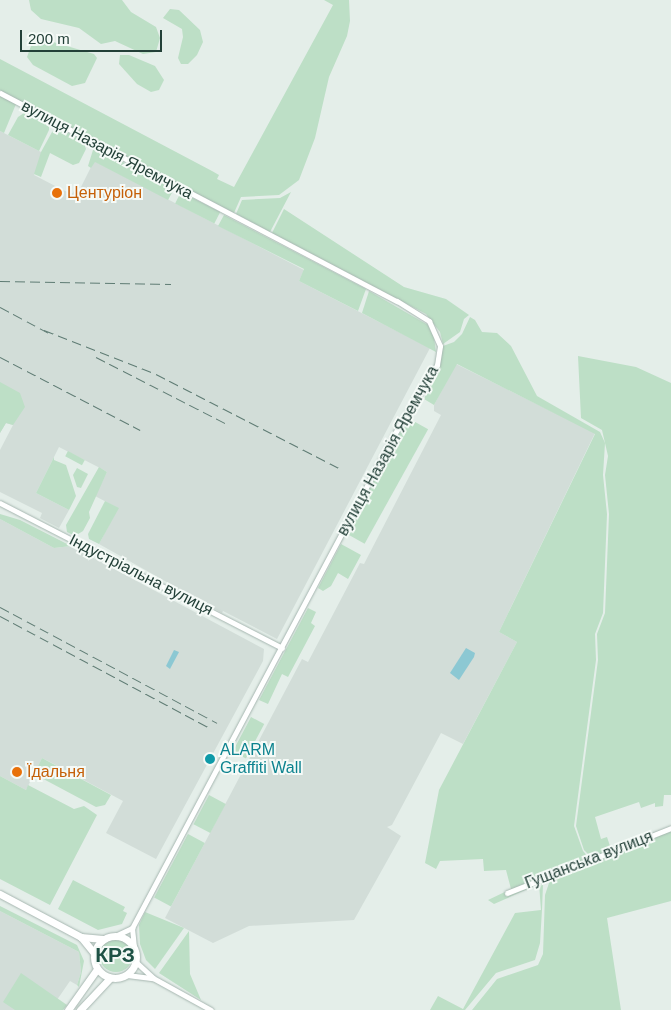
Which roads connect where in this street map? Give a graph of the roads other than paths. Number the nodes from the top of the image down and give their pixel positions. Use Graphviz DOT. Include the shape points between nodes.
graph roads {
  1 [pos="0,93"];
  2 [pos="0,503"];
  3 [pos="282,648"];
  4 [pos="671,828"];
  5 [pos="507,893"];
  6 [pos="0,894"];
  7 [pos="132,928"];
  8 [pos="117,936"];
  9 [pos="81,937"];
  10 [pos="104,939"];
  11 [pos="134,946"];
  12 [pos="94,952"];
  13 [pos="136,962"];
  14 [pos="97,969"];
  15 [pos="128,975"];
  16 [pos="110,978"];
  17 [pos="153,978"];
  18 [pos="202,1008"];
  19 [pos="68,1010"];
  20 [pos="80,1010"];
  21 [pos="211,1010"];
  1 -- 3 [label="street, вулиця Назарія Яремчука" via="397,301 422,315 438,337 437,365 395,433"];
  2 -- 3 [label="street, Індустріальна вулиця"];
  3 -- 7 [label="street, вулиця Назарія Яремчука"];
  4 -- 5 [label="street, Гущанська вулиця"];
  6 -- 9 [label="street"];
  7 -- 8 [label="street"];
  7 -- 11 [label="street"];
  8 -- 10 [label="street"];
  8 -- 11 [label="street"];
  9 -- 10 [label="street"];
  9 -- 12 [label="street"];
  10 -- 12 [label="street"];
  11 -- 13 [label="street"];
  12 -- 14 [label="street"];
  13 -- 15 [label="street"];
  13 -- 17 [label="street"];
  14 -- 16 [label="street"];
  14 -- 19 [label="street"];
  15 -- 16 [label="street"];
  15 -- 17 [label="street"];
  16 -- 20 [label="street"];
  17 -- 18 [label="street"];
  18 -- 21 [label="street"];
}
